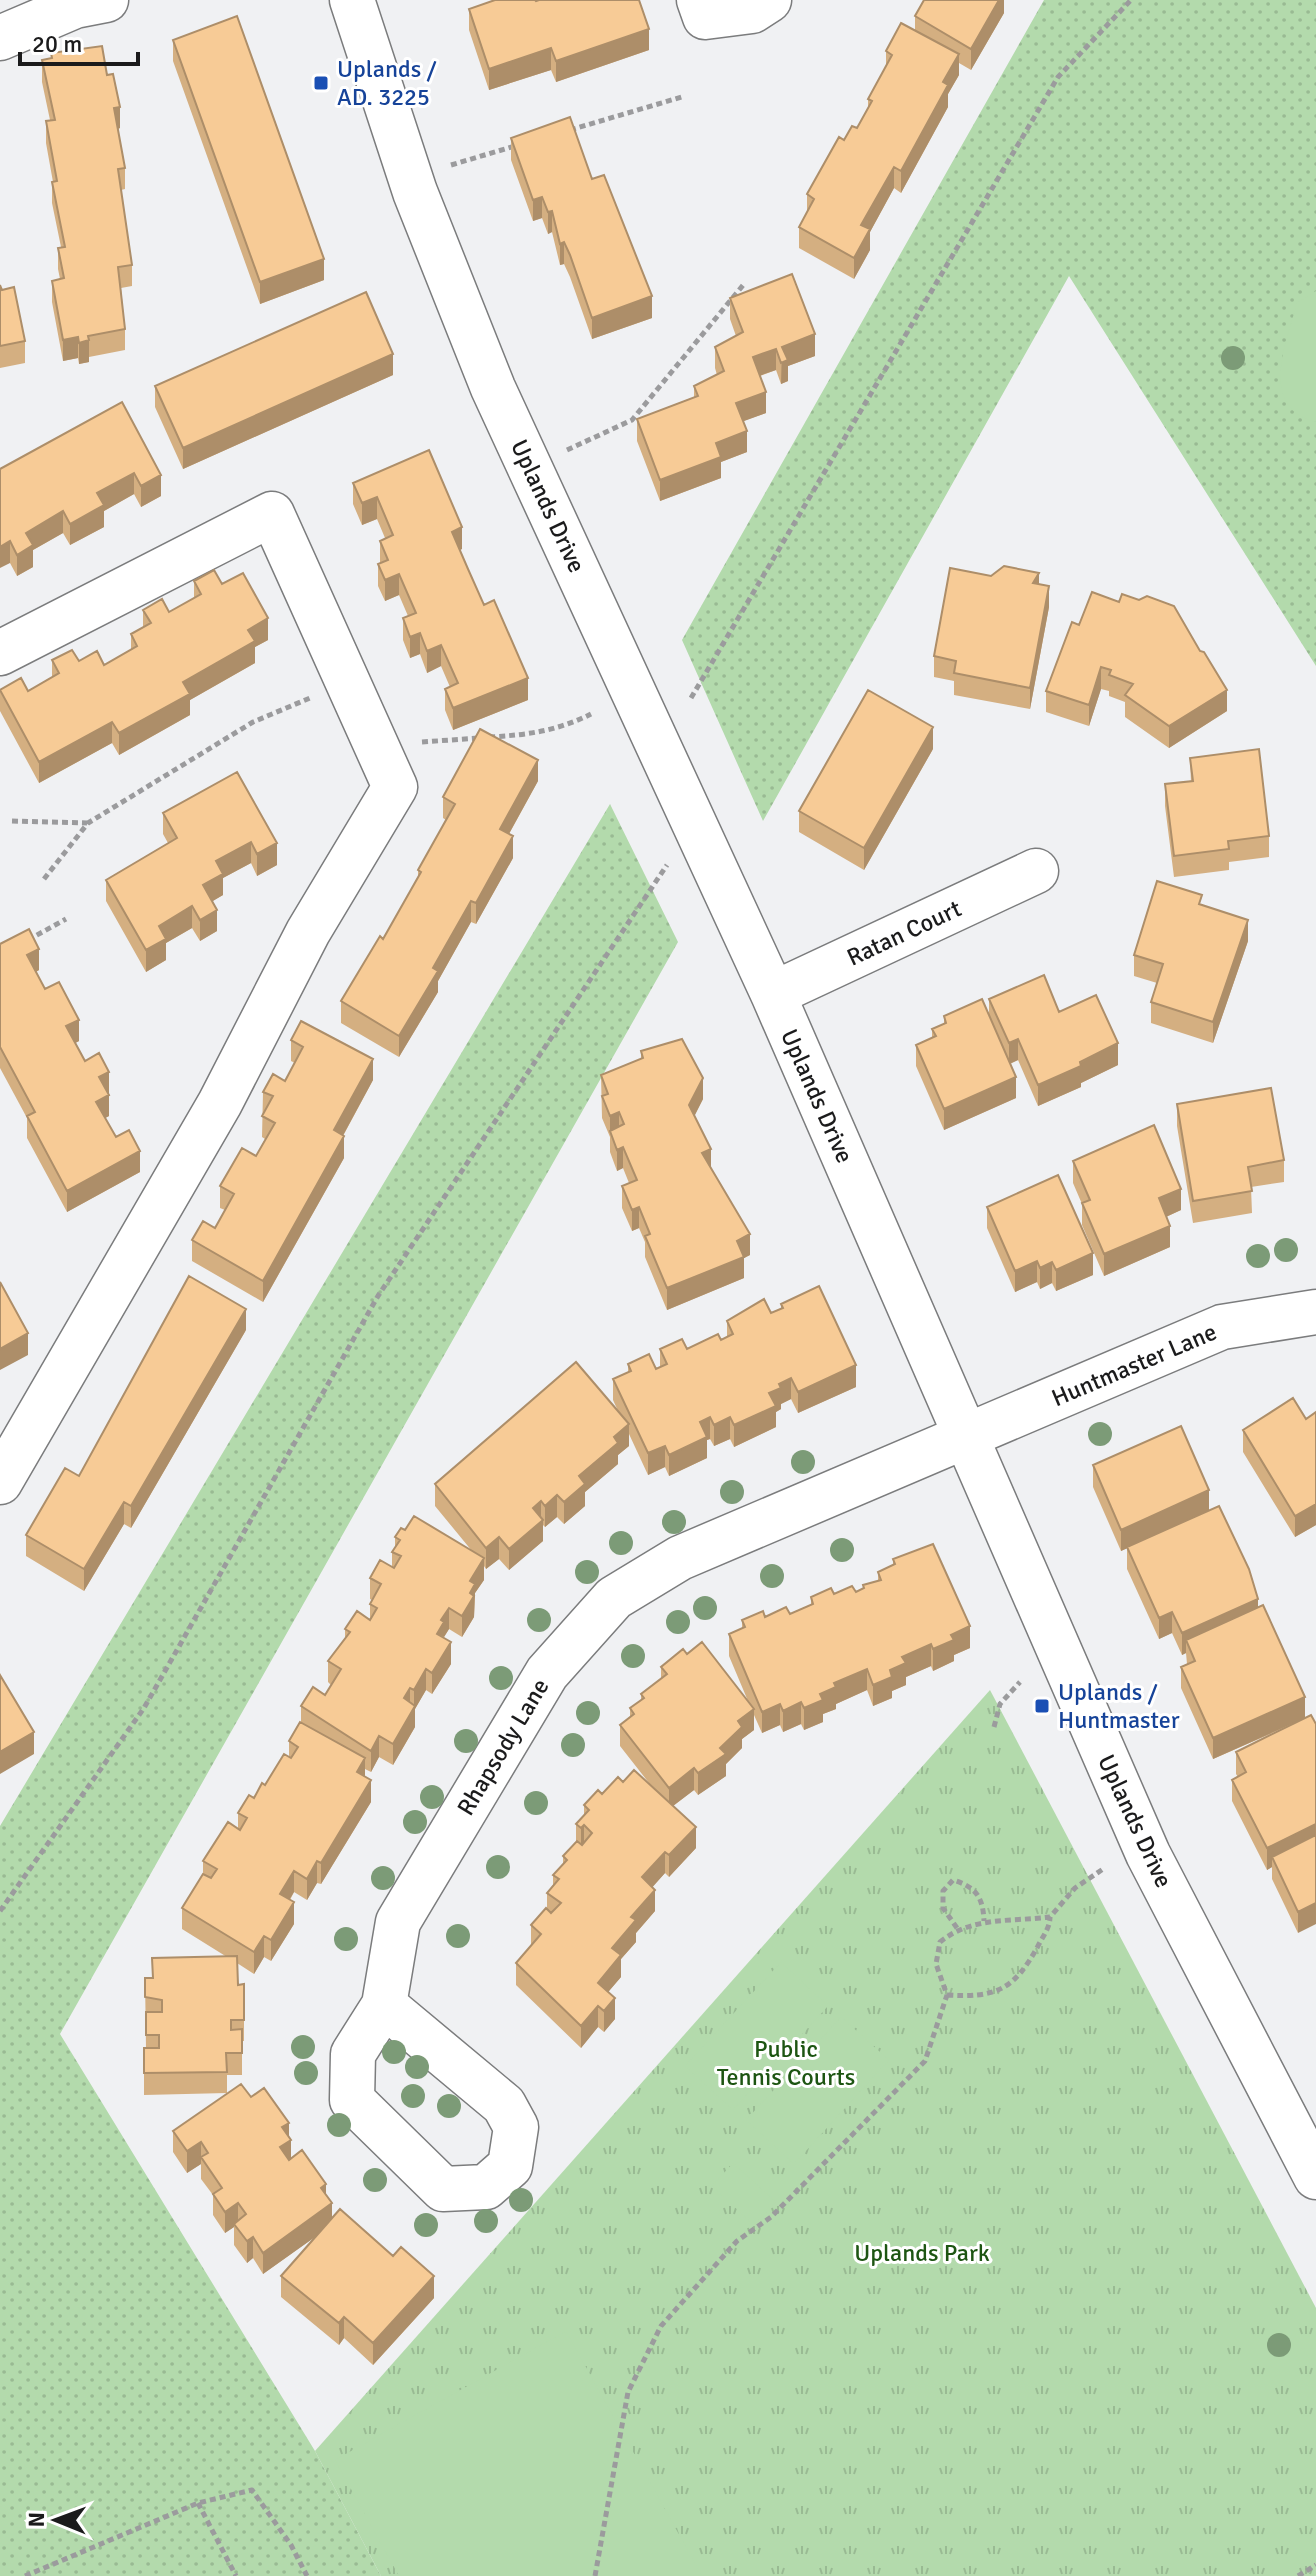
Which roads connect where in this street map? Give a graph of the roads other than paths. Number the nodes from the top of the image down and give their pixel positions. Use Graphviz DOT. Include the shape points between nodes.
graph roads {
  1 [pos="106,0"];
  2 [pos="352,0"];
  3 [pos="699,0"];
  4 [pos="769,0"];
  5 [pos="0,38"];
  6 [pos="0,653"];
  7 [pos="1036,871"];
  8 [pos="773,994"];
  9 [pos="1312,1312"];
  10 [pos="967,1436"];
  11 [pos="0,1482"];
  12 [pos="384,2005"];
  13 [pos="1316,2177"];
  1 -- 5 [label="street" via="75,6"];
  2 -- 8 [label="street, Uplands Drive" via="415,192 493,388"];
  3 -- 4 [label="street" via="705,17 752,11"];
  6 -- 11 [label="street" via="272,514 395,787"];
  7 -- 8 [label="street, Ratan Court"];
  8 -- 10 [label="street, Uplands Drive"];
  9 -- 10 [label="street, Huntmaster Lane" via="1222,1327"];
  10 -- 12 [label="street, Rhapsody Lane" via="680,1558 614,1598 547,1673 398,1922"];
  10 -- 13 [label="street, Uplands Drive" via="1148,1854"];
}
